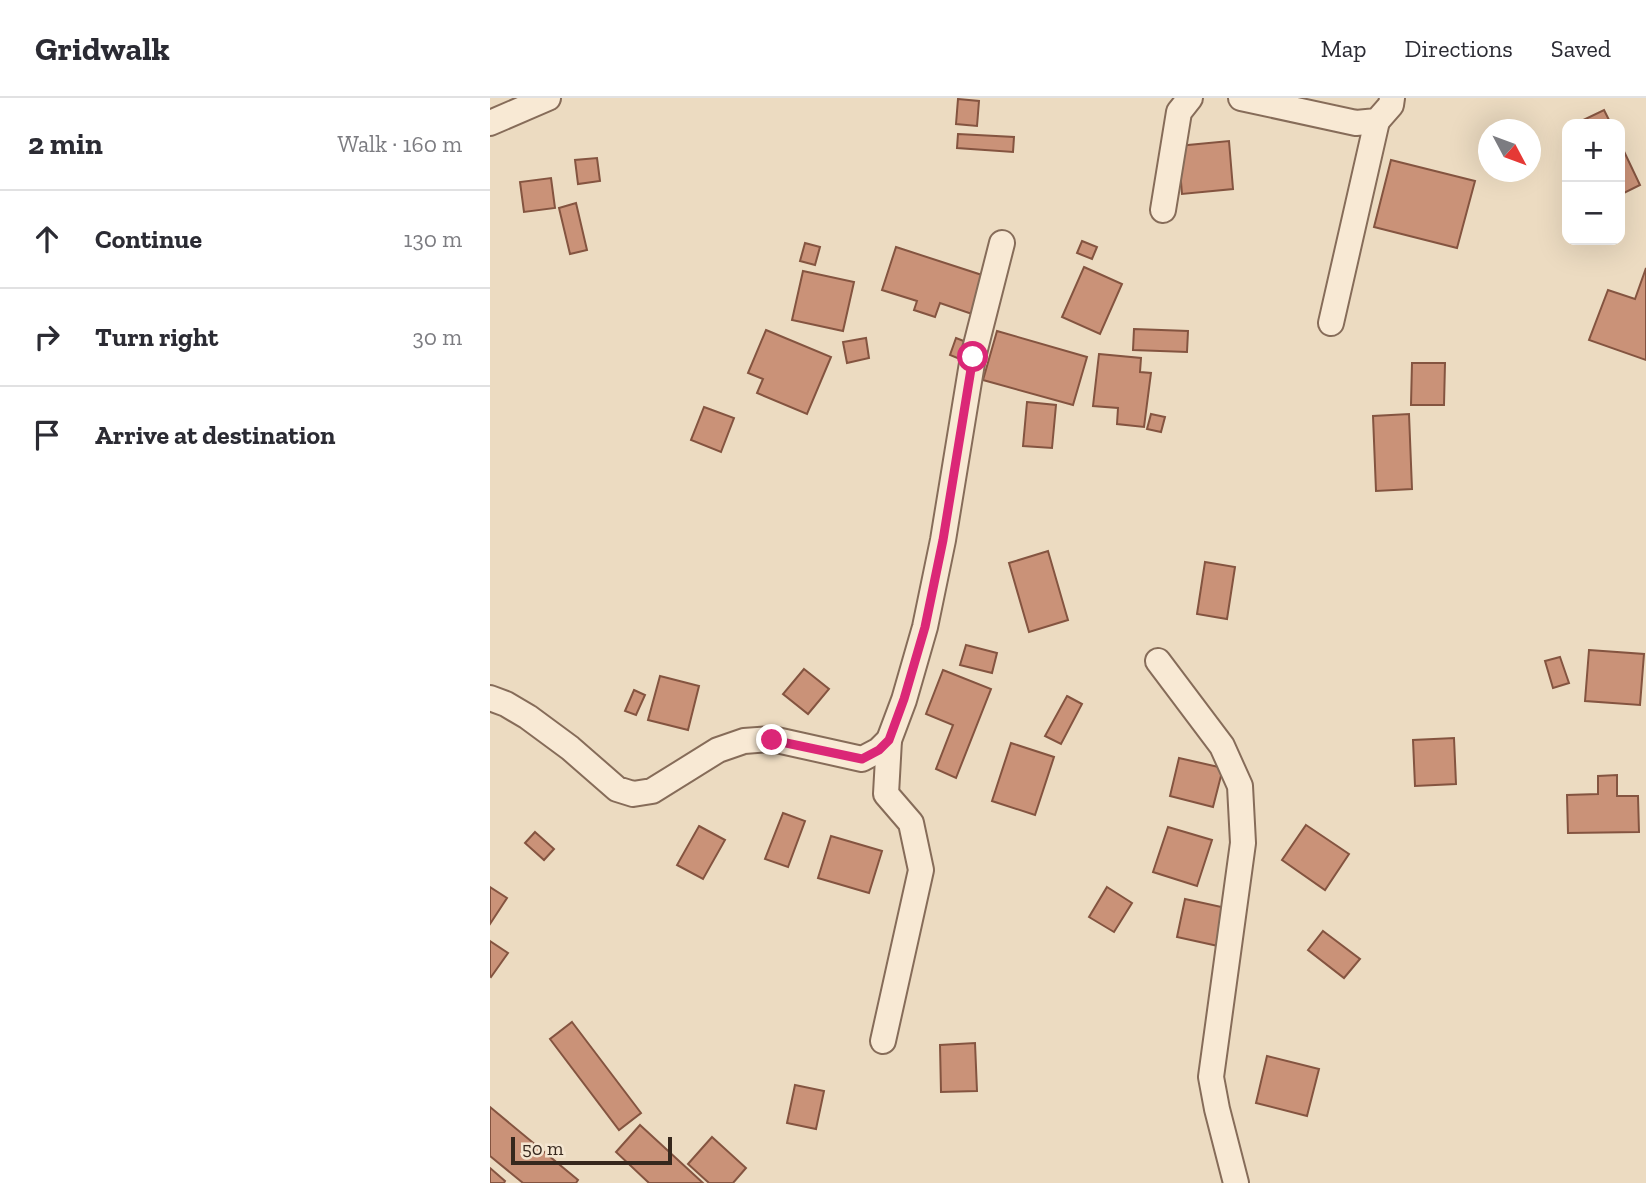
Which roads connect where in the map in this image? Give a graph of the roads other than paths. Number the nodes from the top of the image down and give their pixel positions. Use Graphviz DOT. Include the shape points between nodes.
graph roads {
  1 [pos="548,98"];
  2 [pos="1190,98"];
  3 [pos="1241,98"];
  4 [pos="1392,98"];
  5 [pos="1377,121"];
  6 [pos="490,123"];
  7 [pos="1163,209"];
  8 [pos="1002,243"];
  9 [pos="1331,323"];
  10 [pos="1158,661"];
  11 [pos="490,698"];
  12 [pos="889,740"];
  13 [pos="883,1041"];
  14 [pos="1236,1183"];
  1 -- 6 [label="street"];
  2 -- 7 [label="street" via="1179,112"];
  3 -- 5 [label="street" via="1356,123"];
  4 -- 5 [label="street"];
  5 -- 9 [label="street"];
  8 -- 12 [label="street" via="973,357 925,627"];
  10 -- 14 [label="street" via="1222,746 1240,786 1243,843 1212,1077"];
  11 -- 12 [label="street" via="528,717 617,789 633,794 652,791 718,750 744,741 772,740 862,759"];
  12 -- 13 [label="street" via="886,794 911,823 920,870"];
}
